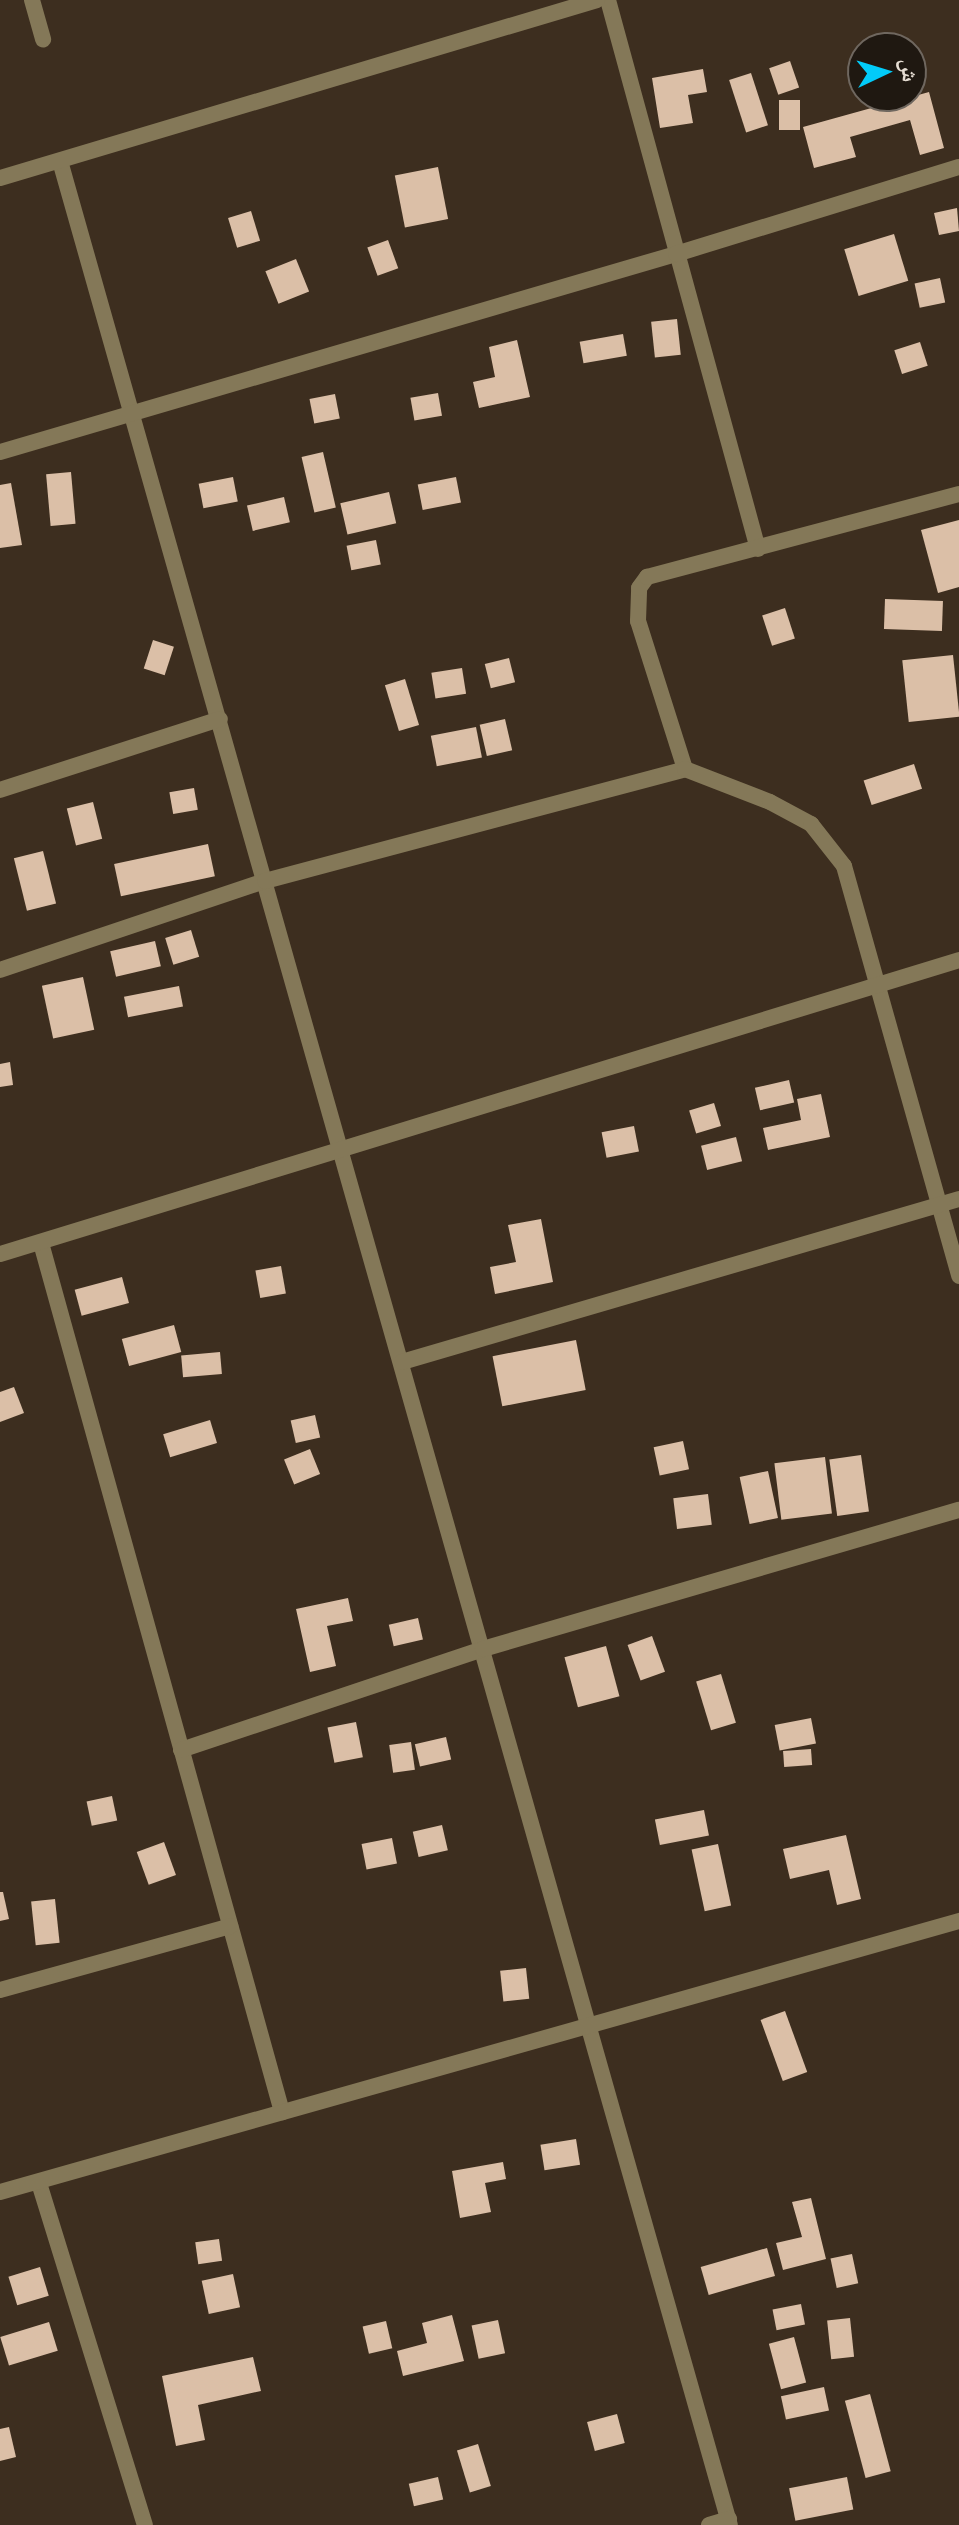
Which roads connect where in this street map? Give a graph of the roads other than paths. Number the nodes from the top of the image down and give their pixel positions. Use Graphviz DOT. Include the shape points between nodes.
graph roads {
  1 [pos="32,0"];
  2 [pos="597,0"];
  3 [pos="608,0"];
  4 [pos="43,39"];
  5 [pos="60,161"];
  6 [pos="959,167"];
  7 [pos="0,178"];
  8 [pos="676,254"];
  9 [pos="132,411"];
  10 [pos="0,452"];
  11 [pos="959,494"];
  12 [pos="758,549"];
  13 [pos="220,719"];
  14 [pos="685,769"];
  15 [pos="0,790"];
  16 [pos="265,881"];
  17 [pos="959,960"];
  18 [pos="0,970"];
  19 [pos="875,985"];
  20 [pos="342,1150"];
  21 [pos="959,1199"];
  22 [pos="938,1205"];
  23 [pos="41,1243"];
  24 [pos="0,1254"];
  25 [pos="959,1276"];
  26 [pos="402,1362"];
  27 [pos="959,1510"];
  28 [pos="483,1649"];
  29 [pos="181,1750"];
  30 [pos="959,1921"];
  31 [pos="230,1926"];
  32 [pos="0,1990"];
  33 [pos="588,2025"];
  34 [pos="282,2112"];
  35 [pos="39,2183"];
  36 [pos="0,2192"];
  37 [pos="729,2522"];
  38 [pos="145,2525"];
  39 [pos="709,2525"];
  1 -- 4 [label="street"];
  2 -- 5 [label="street"];
  3 -- 8 [label="street"];
  5 -- 7 [label="street"];
  5 -- 9 [label="street"];
  6 -- 8 [label="street"];
  8 -- 9 [label="street"];
  8 -- 12 [label="street"];
  9 -- 10 [label="street"];
  9 -- 13 [label="street"];
  11 -- 12 [label="street"];
  12 -- 14 [label="street" via="659,572 639,588 638,621"];
  13 -- 15 [label="street"];
  13 -- 16 [label="street"];
  14 -- 16 [label="street"];
  14 -- 19 [label="street" via="811,824 844,866"];
  16 -- 18 [label="street"];
  16 -- 20 [label="street"];
  17 -- 19 [label="street"];
  19 -- 20 [label="street"];
  19 -- 22 [label="street"];
  20 -- 23 [label="street"];
  20 -- 26 [label="street"];
  21 -- 22 [label="street"];
  22 -- 25 [label="street"];
  22 -- 26 [label="street"];
  23 -- 24 [label="street"];
  23 -- 29 [label="street"];
  26 -- 28 [label="street"];
  27 -- 28 [label="street"];
  28 -- 29 [label="street"];
  28 -- 33 [label="street"];
  29 -- 31 [label="street"];
  30 -- 33 [label="street"];
  31 -- 32 [label="street"];
  31 -- 34 [label="street"];
  33 -- 34 [label="street"];
  33 -- 37 [label="street"];
  34 -- 35 [label="street"];
  35 -- 36 [label="street"];
  35 -- 38 [label="street"];
  37 -- 39 [label="street"];
}
